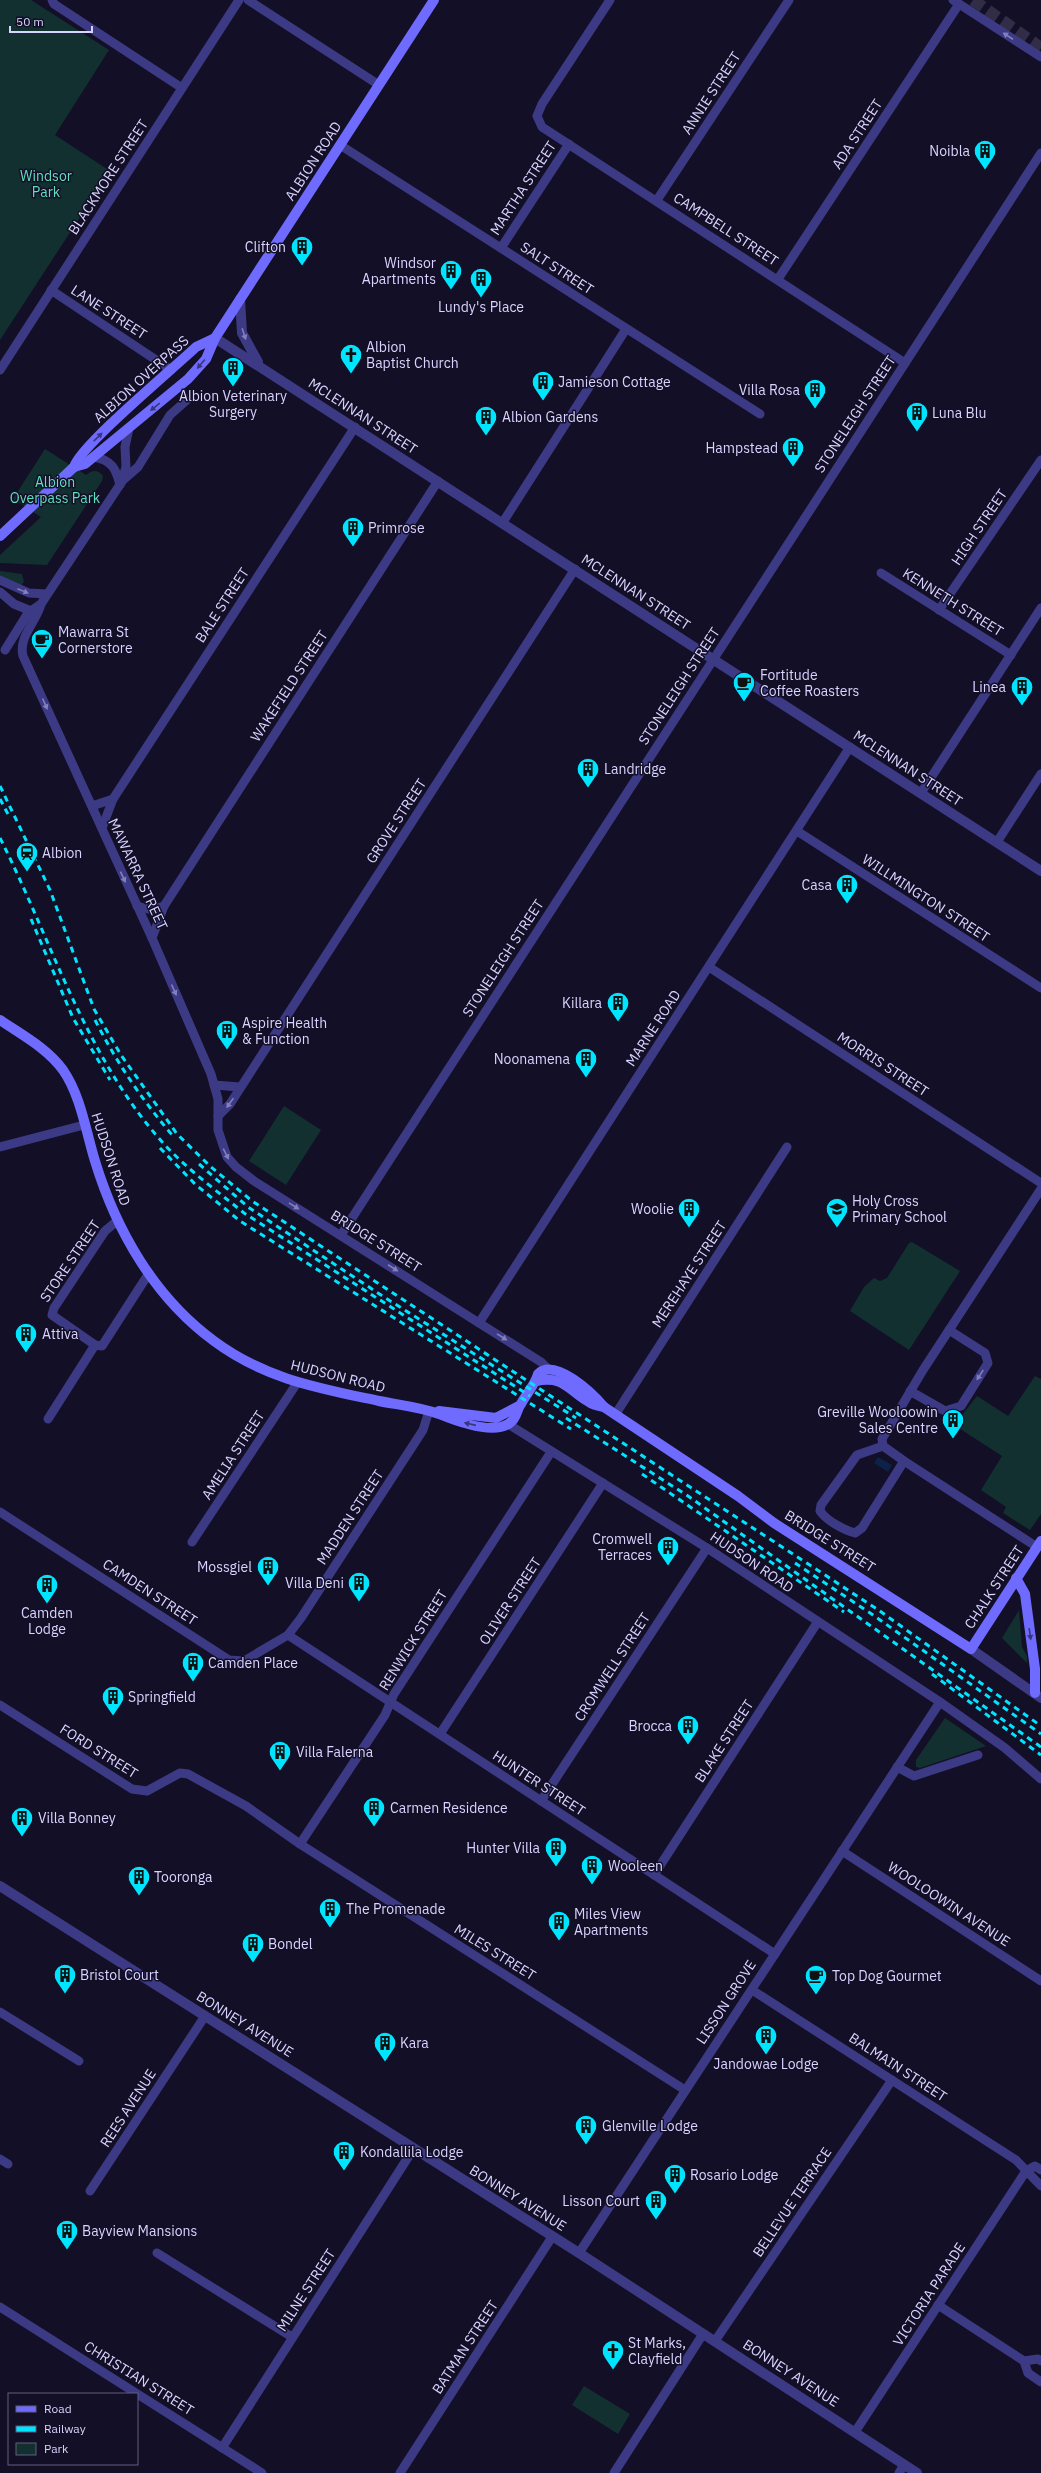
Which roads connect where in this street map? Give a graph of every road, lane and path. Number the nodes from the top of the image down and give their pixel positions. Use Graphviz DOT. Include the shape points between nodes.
graph roads {
  1 [pos="52,0"];
  2 [pos="239,0"];
  3 [pos="248,0"];
  4 [pos="434,0"];
  5 [pos="788,0"];
  6 [pos="606,1"];
  7 [pos="956,2"];
  8 [pos="1041,57"];
  9 [pos="380,85"];
  10 [pos="182,88"];
  11 [pos="569,144"];
  12 [pos="340,145"];
  13 [pos="1041,153"];
  14 [pos="656,200"];
  15 [pos="501,248"];
  16 [pos="778,279"];
  17 [pos="51,290"];
  18 [pos="240,299"];
  19 [pos="626,329"];
  20 [pos="215,338"];
  21 [pos="905,362"];
  22 [pos="261,366"];
  23 [pos="0,370"];
  24 [pos="171,370"];
  25 [pos="188,399"];
  26 [pos="760,414"];
  27 [pos="355,427"];
  28 [pos="129,428"];
  29 [pos="94,457"];
  30 [pos="1041,460"];
  31 [pos="74,467"];
  32 [pos="438,481"];
  33 [pos="120,485"];
  34 [pos="503,522"];
  35 [pos="0,536"];
  36 [pos="575,569"];
  37 [pos="881,573"];
  38 [pos="0,580"];
  39 [pos="0,592"];
  40 [pos="47,594"];
  41 [pos="41,604"];
  42 [pos="1041,608"];
  43 [pos="939,610"];
  44 [pos="31,611"];
  45 [pos="22,646"];
  46 [pos="2,654"];
  47 [pos="1011,655"];
  48 [pos="713,659"];
  49 [pos="850,747"];
  50 [pos="1041,774"];
  51 [pos="921,793"];
  52 [pos="112,799"];
  53 [pos="92,806"];
  54 [pos="102,828"];
  55 [pos="797,831"];
  56 [pos="997,842"];
  57 [pos="1041,871"];
  58 [pos="137,906"];
  59 [pos="164,906"];
  60 [pos="152,938"];
  61 [pos="709,967"];
  62 [pos="1041,988"];
  63 [pos="0,1020"];
  64 [pos="214,1085"];
  65 [pos="240,1087"];
  66 [pos="218,1116"];
  67 [pos="84,1125"];
  68 [pos="0,1147"];
  69 [pos="787,1147"];
  70 [pos="1041,1183"];
  71 [pos="1041,1189"];
  72 [pos="117,1221"];
  73 [pos="340,1235"];
  74 [pos="149,1273"];
  75 [pos="479,1323"];
  76 [pos="949,1330"];
  77 [pos="95,1345"];
  78 [pos="548,1369"];
  79 [pos="536,1380"];
  80 [pos="297,1383"];
  81 [pos="910,1391"];
  82 [pos="604,1408"];
  83 [pos="429,1411"];
  84 [pos="615,1415"];
  85 [pos="48,1419"];
  86 [pos="505,1420"];
  87 [pos="883,1446"];
  88 [pos="551,1452"];
  89 [pos="904,1461"];
  90 [pos="603,1483"];
  91 [pos="0,1512"];
  92 [pos="192,1542"];
  93 [pos="1039,1544"];
  94 [pos="707,1548"];
  95 [pos="1016,1578"];
  96 [pos="817,1622"];
  97 [pos="288,1635"];
  98 [pos="971,1649"];
  99 [pos="1038,1695"];
  100 [pos="391,1702"];
  101 [pos="940,1702"];
  102 [pos="0,1705"];
  103 [pos="440,1734"];
  104 [pos="978,1755"];
  105 [pos="897,1767"];
  106 [pos="188,1774"];
  107 [pos="1040,1775"];
  108 [pos="541,1801"];
  109 [pos="300,1844"];
  110 [pos="842,1851"];
  111 [pos="654,1875"];
  112 [pos="0,1886"];
  113 [pos="774,1954"];
  114 [pos="1041,1981"];
  115 [pos="752,1990"];
  116 [pos="0,2012"];
  117 [pos="206,2016"];
  118 [pos="79,2061"];
  119 [pos="892,2080"];
  120 [pos="685,2090"];
  121 [pos="414,2148"];
  122 [pos="1041,2170"];
  123 [pos="1026,2171"];
  124 [pos="1041,2186"];
  125 [pos="90,2192"];
  126 [pos="552,2237"];
  127 [pos="157,2253"];
  128 [pos="579,2253"];
  129 [pos="938,2305"];
  130 [pos="0,2307"];
  131 [pos="704,2334"];
  132 [pos="292,2338"];
  133 [pos="715,2341"];
  134 [pos="1024,2360"];
  135 [pos="1041,2361"];
  136 [pos="1041,2382"];
  137 [pos="135,2393"];
  138 [pos="138,2395"];
  139 [pos="855,2432"];
  140 [pos="222,2448"];
  141 [pos="902,2469"];
  142 [pos="262,2473"];
  143 [pos="400,2473"];
  144 [pos="614,2473"];
  145 [pos="917,2473"];
  1 -- 10 [label="street" via="54,4"];
  2 -- 10 [label="street, BLACKMORE STREET"];
  3 -- 9 [label="street"];
  4 -- 9 [label="main road, ALBION ROAD"];
  5 -- 14 [label="street, ANNIE STREET"];
  6 -- 11 [label="street, CAMPBELL STREET" via="536,116 542,127"];
  8 -- 7 [label="street, one-way"];
  7 -- 16 [label="street, ADA STREET"];
  9 -- 12 [label="main road, ALBION ROAD"];
  10 -- 17 [label="street, BLACKMORE STREET"];
  11 -- 14 [label="street, CAMPBELL STREET"];
  11 -- 15 [label="street, MARTHA STREET"];
  12 -- 15 [label="street, SALT STREET"];
  12 -- 18 [label="main road, ALBION ROAD"];
  13 -- 21 [label="street, STONELEIGH STREET"];
  14 -- 16 [label="street, CAMPBELL STREET"];
  15 -- 19 [label="street, SALT STREET"];
  16 -- 21 [label="street, CAMPBELL STREET"];
  17 -- 23 [label="street, BLACKMORE STREET"];
  17 -- 24 [label="street, LANE STREET"];
  18 -- 20 [label="main road, ALBION ROAD"];
  18 -- 22 [label="street, one-way" via="242,333"];
  19 -- 26 [label="street, SALT STREET"];
  19 -- 34 [label="street"];
  20 -- 22 [label="street, MCLENNAN STREET"];
  20 -- 24 [label="main road, ALBION OVERPASS" via="196,347"];
  20 -- 28 [label="main road, ALBION OVERPASS, one-way" via="208,355 193,374"];
  21 -- 48 [label="street, STONELEIGH STREET"];
  22 -- 27 [label="street, MCLENNAN STREET"];
  31 -- 24 [label="main road, ALBION OVERPASS, one-way" via="84,451"];
  25 -- 33 [label="street" via="170,415 138,467"];
  27 -- 32 [label="street, MCLENNAN STREET"];
  27 -- 52 [label="street, BALE STREET"];
  28 -- 29 [label="main road, ALBION OVERPASS"];
  28 -- 33 [label="street" via="125,447 126,467"];
  29 -- 31 [label="main road, ALBION OVERPASS" via="83,465"];
  29 -- 33 [label="street" via="105,459 112,464"];
  30 -- 43 [label="street, HIGH STREET"];
  31 -- 35 [label="main road, ALBION OVERPASS"];
  32 -- 34 [label="street, MCLENNAN STREET"];
  32 -- 59 [label="street, WAKEFIELD STREET"];
  33 -- 40 [label="street"];
  34 -- 36 [label="street, MCLENNAN STREET"];
  36 -- 48 [label="street, MCLENNAN STREET"];
  36 -- 65 [label="street, GROVE STREET"];
  37 -- 43 [label="street, KENNETH STREET"];
  38 -- 40 [label="street, one-way" via="29,593"];
  39 -- 44 [label="street" via="14,604"];
  40 -- 41 [label="street"];
  41 -- 44 [label="street"];
  41 -- 45 [label="street"];
  42 -- 47 [label="street"];
  43 -- 47 [label="street, KENNETH STREET"];
  44 -- 46 [label="street"];
  45 -- 46 [label="street" via="12,646"];
  45 -- 53 [label="street, MAWARRA STREET, one-way" via="24,658"];
  47 -- 51 [label="street"];
  48 -- 49 [label="street, MCLENNAN STREET"];
  48 -- 73 [label="street, STONELEIGH STREET"];
  49 -- 51 [label="street, MCLENNAN STREET"];
  49 -- 55 [label="street, MARNE ROAD"];
  50 -- 56 [label="street"];
  51 -- 56 [label="street, MCLENNAN STREET"];
  52 -- 53 [label="street"];
  52 -- 54 [label="street, BALE STREET"];
  53 -- 54 [label="street, MAWARRA STREET"];
  54 -- 58 [label="street, MAWARRA STREET, one-way"];
  55 -- 61 [label="street, MARNE ROAD"];
  55 -- 62 [label="street, WILLMINGTON STREET"];
  56 -- 57 [label="street, MCLENNAN STREET"];
  58 -- 59 [label="street" via="152,910"];
  58 -- 60 [label="street, MAWARRA STREET"];
  59 -- 60 [label="street, WAKEFIELD STREET"];
  60 -- 64 [label="street, MAWARRA STREET, one-way"];
  61 -- 70 [label="street, MORRIS STREET"];
  61 -- 75 [label="street, MARNE ROAD"];
  63 -- 67 [label="main road, HUDSON ROAD" via="35,1043 62,1069 73,1091"];
  64 -- 65 [label="street"];
  64 -- 66 [label="street, MAWARRA STREET"];
  65 -- 66 [label="street, GROVE STREET, one-way" via="230,1104"];
  66 -- 73 [label="street, BRIDGE STREET, one-way" via="222,1144 227,1157 236,1167"];
  67 -- 68 [label="street"];
  67 -- 72 [label="main road, HUDSON ROAD" via="104,1190"];
  69 -- 84 [label="street, MEREHAYE STREET"];
  71 -- 76 [label="street"];
  72 -- 74 [label="main road, HUDSON ROAD"];
  72 -- 77 [label="street, STORE STREET" via="105,1231 52,1312 56,1320"];
  73 -- 75 [label="street, BRIDGE STREET, one-way"];
  74 -- 77 [label="street" via="104,1344"];
  74 -- 80 [label="main road, HUDSON ROAD" via="192,1323 215,1341 245,1360"];
  75 -- 78 [label="street, BRIDGE STREET, one-way"];
  76 -- 81 [label="street"];
  76 -- 81 [label="street, one-way" via="985,1353 988,1363 961,1406 945,1411"];
  77 -- 85 [label="street"];
  78 -- 79 [label="main road" via="540,1372"];
  78 -- 82 [label="main road, BRIDGE STREET" via="563,1373 580,1384 594,1395"];
  79 -- 82 [label="main road, BRIDGE STREET" via="557,1380 589,1402"];
  79 -- 86 [label="main road" via="519,1406 514,1419"];
  80 -- 83 [label="main road, HUDSON ROAD"];
  80 -- 92 [label="street, AMELIA STREET"];
  81 -- 87 [label="street" via="885,1431"];
  82 -- 84 [label="main road, BRIDGE STREET"];
  83 -- 86 [label="main road, HUDSON ROAD" via="482,1427 495,1428"];
  83 -- 97 [label="street, MADDEN STREET" via="423,1430"];
  84 -- 98 [label="main road, BRIDGE STREET" via="738,1496 774,1523"];
  86 -- 88 [label="street, HUDSON ROAD"];
  87 -- 89 [label="street"];
  87 -- 89 [label="street" via="857,1455 821,1505 820,1511 823,1516 856,1533 862,1528"];
  88 -- 90 [label="street, HUDSON ROAD"];
  88 -- 100 [label="street, RENWICK STREET"];
  89 -- 93 [label="street"];
  90 -- 94 [label="street, HUDSON ROAD"];
  90 -- 103 [label="street, OLIVER STREET"];
  91 -- 97 [label="street, CAMDEN STREET" via="229,1660 244,1661"];
  93 -- 95 [label="main road, CHALK STREET"];
  94 -- 96 [label="street, HUDSON ROAD"];
  94 -- 108 [label="street, CROMWELL STREET"];
  95 -- 98 [label="main road, CHALK STREET"];
  95 -- 99 [label="main road, one-way" via="1025,1594"];
  96 -- 101 [label="street, HUDSON ROAD"];
  96 -- 111 [label="street, BLAKE STREET"];
  97 -- 100 [label="street, HUNTER STREET"];
  98 -- 99 [label="street, BRIDGE STREET"];
  100 -- 103 [label="street, HUNTER STREET"];
  100 -- 109 [label="street, RENWICK STREET"];
  101 -- 105 [label="street, LISSON GROVE"];
  101 -- 107 [label="street, HUDSON ROAD"];
  102 -- 106 [label="street, FORD STREET" via="132,1790 147,1791 180,1773"];
  103 -- 108 [label="street, HUNTER STREET"];
  104 -- 105 [label="street" via="914,1776"];
  105 -- 110 [label="street, LISSON GROVE"];
  106 -- 109 [label="street, MILES STREET" via="246,1806"];
  108 -- 111 [label="street, HUNTER STREET"];
  109 -- 120 [label="street, MILES STREET"];
  110 -- 113 [label="street, LISSON GROVE"];
  110 -- 114 [label="street, WOOLOOWIN AVENUE"];
  111 -- 113 [label="street, HUNTER STREET"];
  112 -- 117 [label="street, BONNEY AVENUE"];
  113 -- 115 [label="street, LISSON GROVE"];
  115 -- 119 [label="street, BALMAIN STREET"];
  115 -- 120 [label="street, LISSON GROVE"];
  116 -- 118 [label="street"];
  117 -- 121 [label="street, BONNEY AVENUE"];
  117 -- 125 [label="street, REES AVENUE"];
  119 -- 123 [label="street, BALMAIN STREET" via="1016,2160"];
  119 -- 133 [label="street, BELLEVUE TERRACE"];
  120 -- 128 [label="street, LISSON GROVE"];
  121 -- 126 [label="street, BONNEY AVENUE"];
  121 -- 132 [label="street, MILNE STREET"];
  122 -- 123 [label="street" via="1035,2166"];
  123 -- 124 [label="street, BALMAIN STREET"];
  123 -- 129 [label="street, VICTORIA PARADE"];
  126 -- 128 [label="street, BONNEY AVENUE"];
  126 -- 143 [label="street, BATMAN STREET"];
  127 -- 132 [label="street"];
  128 -- 131 [label="street, BONNEY AVENUE"];
  129 -- 134 [label="street"];
  129 -- 139 [label="street, VICTORIA PARADE"];
  130 -- 137 [label="street, CHRISTIAN STREET"];
  131 -- 133 [label="street, BONNEY AVENUE"];
  131 -- 144 [label="street"];
  132 -- 140 [label="street, MILNE STREET"];
  133 -- 139 [label="street, BONNEY AVENUE"];
  134 -- 135 [label="street"];
  134 -- 136 [label="street" via="1028,2373"];
  138 -- 140 [label="street, CHRISTIAN STREET"];
  139 -- 141 [label="street, BONNEY AVENUE"];
  140 -- 142 [label="street, CHRISTIAN STREET"];
  141 -- 145 [label="street, BONNEY AVENUE"];
}
